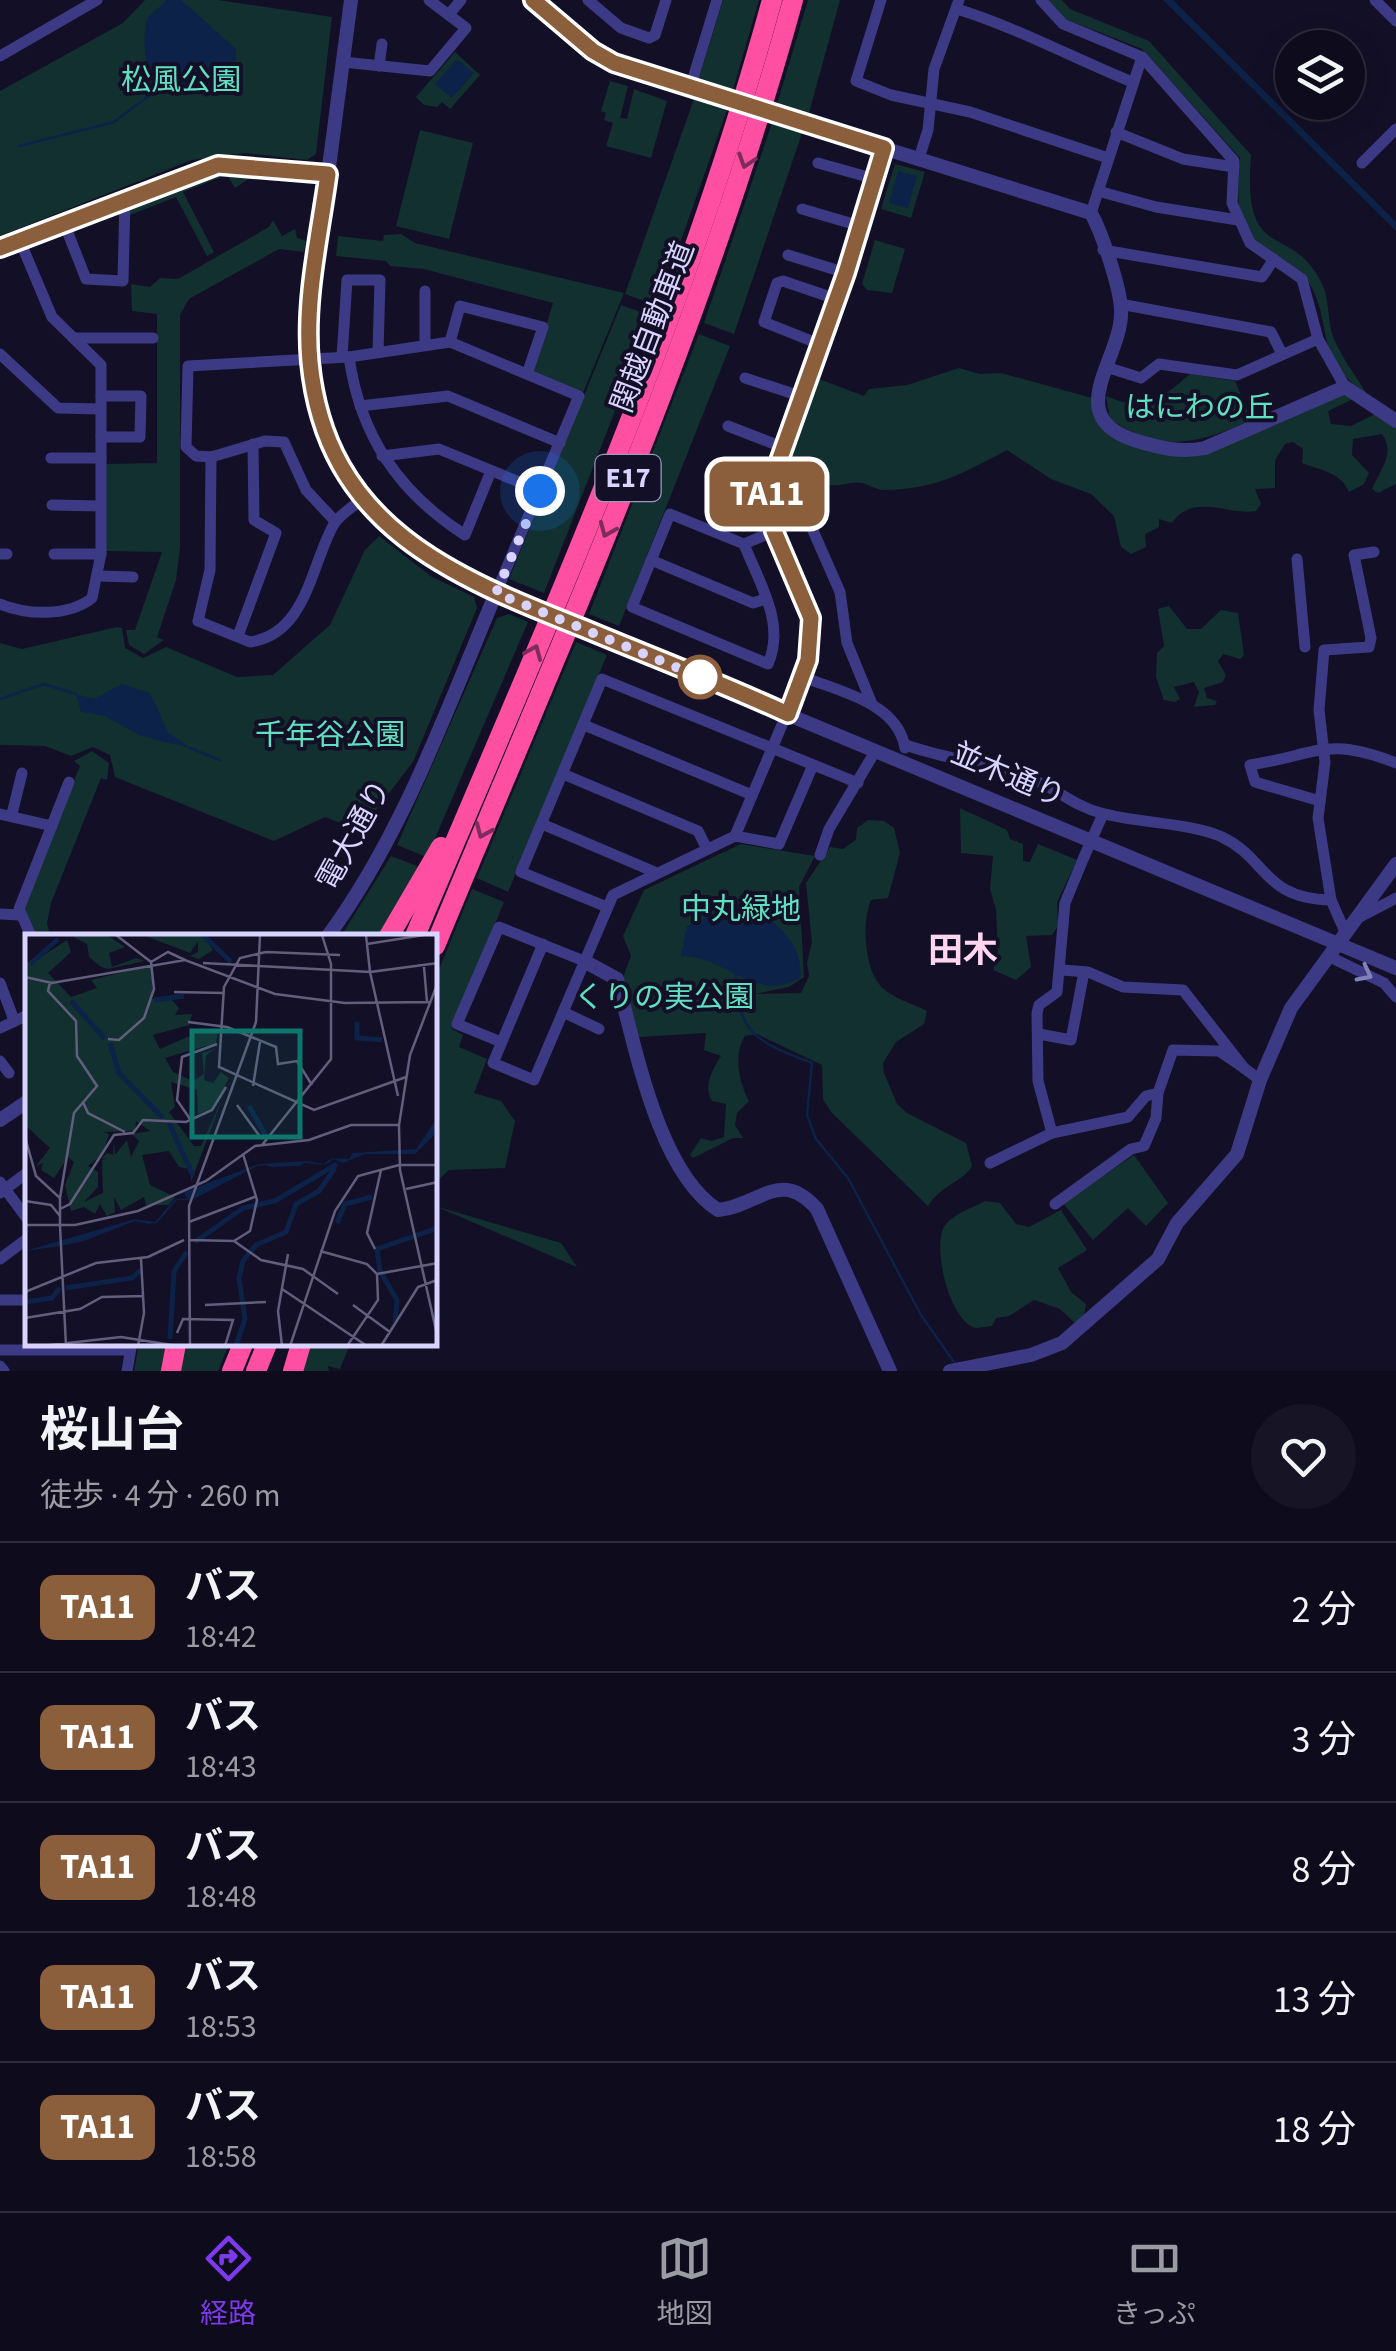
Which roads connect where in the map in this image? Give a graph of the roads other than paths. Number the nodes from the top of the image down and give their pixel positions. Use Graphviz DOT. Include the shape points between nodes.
graph roads {
  1 [pos="98,0"];
  2 [pos="350,0"];
  3 [pos="429,0"];
  4 [pos="460,0"];
  5 [pos="533,0"];
  6 [pos="588,0"];
  7 [pos="666,0"];
  8 [pos="717,0"];
  9 [pos="772,0"];
  10 [pos="793,0"];
  11 [pos="881,0"];
  12 [pos="1041,0"];
  13 [pos="1375,0"];
  14 [pos="958,4"];
  15 [pos="451,12"];
  16 [pos="1396,20"];
  17 [pos="382,44"];
  18 [pos="0,56"];
  19 [pos="1142,56"];
  20 [pos="343,62"];
  21 [pos="380,66"];
  22 [pos="1132,82"];
  23 [pos="690,88"];
  24 [pos="930,100"];
  25 [pos="1396,129"];
  26 [pos="1116,132"];
  27 [pos="884,148"];
  28 [pos="919,158"];
  29 [pos="1108,158"];
  30 [pos="818,163"];
  31 [pos="1362,163"];
  32 [pos="1234,167"];
  33 [pos="328,174"];
  34 [pos="874,179"];
  35 [pos="1098,191"];
  36 [pos="126,198"];
  37 [pos="802,209"];
  38 [pos="1091,213"];
  39 [pos="1238,220"];
  40 [pos="64,223"];
  41 [pos="860,226"];
  42 [pos="20,240"];
  43 [pos="0,248"];
  44 [pos="1104,250"];
  45 [pos="788,255"];
  46 [pos="1274,258"];
  47 [pos="846,273"];
  48 [pos="424,291"];
  49 [pos="836,299"];
  50 [pos="1120,304"];
  51 [pos="74,338"];
  52 [pos="154,338"];
  53 [pos="1318,340"];
  54 [pos="450,342"];
  55 [pos="819,344"];
  56 [pos="425,345"];
  57 [pos="378,352"];
  58 [pos="0,354"];
  59 [pos="1282,354"];
  60 [pos="346,357"];
  61 [pos="309,359"];
  62 [pos="1106,367"];
  63 [pos="527,374"];
  64 [pos="745,378"];
  65 [pos="1345,387"];
  66 [pos="800,396"];
  67 [pos="100,402"];
  68 [pos="360,406"];
  69 [pos="1396,421"];
  70 [pos="728,426"];
  71 [pos="100,437"];
  72 [pos="560,443"];
  73 [pos="253,444"];
  74 [pos="782,447"];
  75 [pos="382,456"];
  76 [pos="211,457"];
  77 [pos="51,458"];
  78 [pos="100,458"];
  79 [pos="491,471"];
  80 [pos="710,476"];
  81 [pos="540,491"];
  82 [pos="768,492"];
  83 [pos="364,498"];
  84 [pos="52,505"];
  85 [pos="100,506"];
  86 [pos="335,521"];
  87 [pos="774,531"];
  88 [pos="744,544"];
  89 [pos="1374,552"];
  90 [pos="54,554"];
  91 [pos="101,554"];
  92 [pos="1297,559"];
  93 [pos="652,560"];
  94 [pos="99,576"];
  95 [pos="133,577"];
  96 [pos="496,593"];
  97 [pos="765,599"];
  98 [pos="0,604"];
  99 [pos="238,636"];
  100 [pos="1305,647"];
  101 [pos="803,677"];
  102 [pos="872,704"];
  103 [pos="508,714"];
  104 [pos="788,714"];
  105 [pos="584,725"];
  106 [pos="1325,746"];
  107 [pos="773,749"];
  108 [pos="876,750"];
  109 [pos="903,752"];
  110 [pos="1396,763"];
  111 [pos="813,765"];
  112 [pos="22,773"];
  113 [pos="563,774"];
  114 [pos="69,782"];
  115 [pos="858,784"];
  116 [pos="752,795"];
  117 [pos="1320,801"];
  118 [pos="6,814"];
  119 [pos="1103,814"];
  120 [pos="542,824"];
  121 [pos="52,826"];
  122 [pos="735,836"];
  123 [pos="707,849"];
  124 [pos="820,855"];
  125 [pos="1396,864"];
  126 [pos="657,873"];
  127 [pos="1396,898"];
  128 [pos="1331,900"];
  129 [pos="607,908"];
  130 [pos="0,914"];
  131 [pos="20,914"];
  132 [pos="1360,917"];
  133 [pos="30,934"];
  134 [pos="329,934"];
  135 [pos="390,934"];
  136 [pos="416,934"];
  137 [pos="438,939"];
  138 [pos="1343,939"];
  139 [pos="543,944"];
  140 [pos="1330,957"];
  141 [pos="584,961"];
  142 [pos="1396,968"];
  143 [pos="1062,970"];
  144 [pos="1084,972"];
  145 [pos="0,983"];
  146 [pos="1396,997"];
  147 [pos="563,1012"];
  148 [pos="25,1016"];
  149 [pos="14,1020"];
  150 [pos="0,1028"];
  151 [pos="599,1028"];
  152 [pos="1039,1034"];
  153 [pos="501,1042"];
  154 [pos="0,1060"];
  155 [pos="1244,1068"];
  156 [pos="8,1073"];
  157 [pos="1260,1080"];
  158 [pos="1158,1093"];
  159 [pos="1052,1133"];
  160 [pos="990,1162"];
  161 [pos="25,1174"];
  162 [pos="2,1188"];
  163 [pos="1055,1204"];
  164 [pos="25,1216"];
  165 [pos="25,1240"];
  166 [pos="0,1259"];
  167 [pos="176,1346"];
  168 [pos="243,1346"];
  169 [pos="266,1346"];
  170 [pos="300,1346"];
  171 [pos="131,1347"];
  172 [pos="0,1350"];
  173 [pos="127,1371"];
  174 [pos="171,1371"];
  175 [pos="232,1371"];
  176 [pos="256,1371"];
  177 [pos="293,1371"];
  178 [pos="890,1371"];
  179 [pos="950,1371"];
  1 -- 18 [label="street"];
  2 -- 20 [label="street"];
  3 -- 15 [label="street"];
  4 -- 15 [label="street"];
  5 -- 23 [label="street" via="593,51"];
  6 -- 7 [label="street" via="621,28 649,38"];
  8 -- 23 [label="street"];
  103 -- 9 [label="highway, 関越自動車道 / E17, one-way" via="679,290"];
  10 -- 137 [label="highway, 関越自動車道 / E17, one-way" via="744,166 638,453"];
  11 -- 24 [label="street" via="856,81"];
  12 -- 19 [label="street" via="1063,24"];
  13 -- 16 [label="street"];
  14 -- 22 [label="street"];
  14 -- 24 [label="street"];
  15 -- 21 [label="street" via="466,28 430,71"];
  17 -- 21 [label="street"];
  19 -- 22 [label="street"];
  19 -- 32 [label="street"];
  20 -- 21 [label="street"];
  20 -- 33 [label="street"];
  22 -- 26 [label="street"];
  23 -- 27 [label="street, bridge"];
  24 -- 28 [label="street"];
  24 -- 29 [label="street"];
  25 -- 31 [label="street"];
  26 -- 29 [label="street"];
  26 -- 32 [label="street" via="1183,159"];
  27 -- 28 [label="street"];
  27 -- 34 [label="street"];
  28 -- 38 [label="street"];
  29 -- 35 [label="street"];
  30 -- 34 [label="street"];
  32 -- 39 [label="street"];
  33 -- 36 [label="street" via="218,165"];
  33 -- 61 [label="street"];
  34 -- 41 [label="street"];
  35 -- 38 [label="street"];
  35 -- 39 [label="street"];
  36 -- 40 [label="street"];
  36 -- 40 [label="street" via="124,281 86,279"];
  37 -- 41 [label="street"];
  38 -- 44 [label="street"];
  39 -- 46 [label="street" via="1250,243"];
  40 -- 42 [label="street"];
  41 -- 47 [label="street"];
  42 -- 43 [label="street"];
  42 -- 51 [label="street" via="49,312"];
  44 -- 46 [label="street" via="1262,277"];
  44 -- 50 [label="street"];
  45 -- 47 [label="street"];
  46 -- 53 [label="street" via="1302,279"];
  47 -- 49 [label="street"];
  48 -- 56 [label="street"];
  49 -- 55 [label="street"];
  49 -- 55 [label="street" via="777,283 764,322"];
  50 -- 59 [label="street" via="1271,332"];
  50 -- 62 [label="street"];
  51 -- 52 [label="street"];
  51 -- 67 [label="street" via="100,366"];
  53 -- 59 [label="street"];
  53 -- 65 [label="street"];
  54 -- 56 [label="street"];
  54 -- 63 [label="street"];
  54 -- 63 [label="street" via="460,306 543,327"];
  55 -- 66 [label="street"];
  56 -- 57 [label="street"];
  57 -- 60 [label="street"];
  57 -- 60 [label="street" via="380,280 347,280"];
  58 -- 67 [label="street" via="58,408"];
  59 -- 62 [label="street" via="1236,375 1158,364 1141,378"];
  60 -- 61 [label="street"];
  60 -- 68 [label="street"];
  61 -- 76 [label="street" via="188,366 186,447"];
  61 -- 83 [label="street" via="327,431"];
  62 -- 65 [label="street" via="1098,396 1106,424 1175,451 1205,448"];
  63 -- 72 [label="street" via="579,396"];
  64 -- 66 [label="street"];
  65 -- 69 [label="street"];
  66 -- 74 [label="street"];
  67 -- 71 [label="street"];
  67 -- 71 [label="street" via="141,396 140,437"];
  68 -- 72 [label="street" via="448,396"];
  68 -- 75 [label="street"];
  70 -- 74 [label="street"];
  71 -- 78 [label="street"];
  72 -- 81 [label="street"];
  73 -- 76 [label="street"];
  73 -- 86 [label="street" via="287,445 306,490"];
  73 -- 99 [label="street" via="254,520 271,534"];
  74 -- 82 [label="street"];
  75 -- 79 [label="street" via="439,449"];
  75 -- 79 [label="street" via="417,499 464,534"];
  76 -- 99 [label="street" via="210,570 198,621"];
  77 -- 78 [label="street"];
  78 -- 85 [label="street"];
  79 -- 81 [label="street"];
  80 -- 82 [label="street"];
  81 -- 96 [label="street"];
  82 -- 87 [label="street"];
  83 -- 86 [label="street"];
  83 -- 96 [label="street" via="420,552"];
  84 -- 85 [label="street"];
  85 -- 91 [label="street"];
  86 -- 99 [label="street" via="297,610 262,640"];
  87 -- 88 [label="street"];
  87 -- 101 [label="street" via="811,618"];
  87 -- 102 [label="street" via="807,517 840,592 847,643"];
  88 -- 93 [label="street" via="670,514"];
  88 -- 97 [label="street"];
  89 -- 106 [label="street" via="1354,554 1368,647 1324,650"];
  90 -- 91 [label="street"];
  91 -- 94 [label="street"];
  92 -- 100 [label="street"];
  93 -- 97 [label="street" via="753,603"];
  93 -- 97 [label="street" via="632,607 768,664 776,624"];
  94 -- 95 [label="street"];
  94 -- 98 [label="street" via="84,605 34,613"];
  96 -- 104 [label="street, 並木通り, bridge"];
  96 -- 134 [label="street, 電大通り" via="409,794"];
  101 -- 102 [label="street"];
  101 -- 104 [label="street"];
  102 -- 109 [label="street" via="888,717"];
  103 -- 135 [label="highway"];
  103 -- 136 [label="highway, 関越自動車道 / E17"];
  104 -- 107 [label="street"];
  104 -- 108 [label="street, 並木通り"];
  105 -- 107 [label="street" via="602,678"];
  105 -- 113 [label="street"];
  105 -- 116 [label="street"];
  106 -- 110 [label="street"];
  106 -- 117 [label="street"];
  106 -- 117 [label="street" via="1250,765 1255,782"];
  107 -- 111 [label="street"];
  107 -- 116 [label="street"];
  108 -- 109 [label="street, 並木通り"];
  108 -- 115 [label="street"];
  109 -- 119 [label="street" via="1034,780"];
  109 -- 138 [label="street, 並木通り"];
  111 -- 115 [label="street"];
  111 -- 122 [label="street" via="779,844"];
  112 -- 118 [label="street"];
  113 -- 120 [label="street"];
  113 -- 123 [label="street" via="698,831"];
  114 -- 121 [label="street"];
  115 -- 124 [label="street"];
  116 -- 122 [label="street"];
  117 -- 128 [label="street" via="1319,841"];
  118 -- 121 [label="street"];
  119 -- 128 [label="street" via="1222,837 1278,886 1314,901"];
  119 -- 143 [label="street, bridge" via="1065,903"];
  120 -- 126 [label="street"];
  120 -- 129 [label="street" via="522,872"];
  121 -- 131 [label="street"];
  122 -- 123 [label="street"];
  123 -- 126 [label="street"];
  125 -- 132 [label="street"];
  126 -- 129 [label="street" via="612,896"];
  127 -- 132 [label="street"];
  128 -- 138 [label="street"];
  129 -- 141 [label="street"];
  130 -- 131 [label="street"];
  131 -- 133 [label="street"];
  132 -- 138 [label="street"];
  138 -- 140 [label="street"];
  138 -- 142 [label="street, 並木通り"];
  139 -- 141 [label="street"];
  139 -- 153 [label="street"];
  139 -- 153 [label="street" via="499,927 457,1024"];
  140 -- 146 [label="street, one-way"];
  140 -- 157 [label="street" via="1291,1008"];
  141 -- 147 [label="street"];
  141 -- 178 [label="street" via="617,979 655,1111 672,1156 692,1183 718,1210 739,1208 772,1190 805,1196 817,1209"];
  143 -- 144 [label="street"];
  143 -- 152 [label="street" via="1057,992 1039,1005"];
  144 -- 152 [label="street" via="1071,1040"];
  144 -- 155 [label="street" via="1123,987 1183,990"];
  145 -- 149 [label="street"];
  147 -- 151 [label="street"];
  147 -- 153 [label="street" via="534,1080 493,1063"];
  148 -- 149 [label="street"];
  149 -- 150 [label="street"];
  152 -- 159 [label="street" via="1038,1082"];
  154 -- 156 [label="street"];
  155 -- 157 [label="street"];
  155 -- 158 [label="street" via="1220,1051 1172,1050"];
  157 -- 179 [label="street" via="1237,1154 1144,1272 1062,1343"];
  158 -- 159 [label="street" via="1128,1116"];
  158 -- 163 [label="street" via="1144,1146"];
  159 -- 160 [label="street"];
  161 -- 162 [label="street"];
  162 -- 164 [label="street"];
  165 -- 166 [label="street"];
  167 -- 174 [label="highway"];
  168 -- 175 [label="highway"];
  169 -- 176 [label="highway"];
  170 -- 177 [label="highway"];
  171 -- 172 [label="street"];
  171 -- 173 [label="street"];
}
